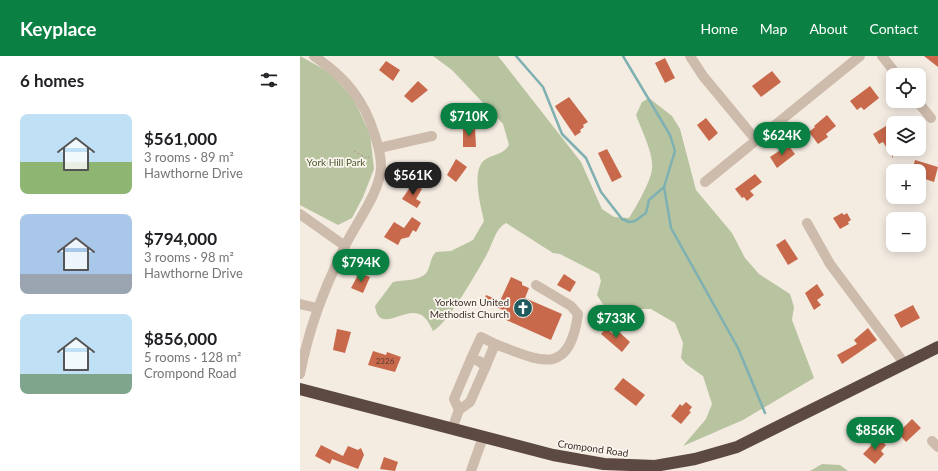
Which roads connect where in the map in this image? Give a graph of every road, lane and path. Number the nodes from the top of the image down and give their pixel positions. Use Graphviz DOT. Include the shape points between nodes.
graph roads {
  1 [pos="314,56"];
  2 [pos="690,56"];
  3 [pos="860,56"];
  4 [pos="882,56"];
  5 [pos="891,68"];
  6 [pos="923,108"];
  7 [pos="931,118"];
  8 [pos="432,136"];
  9 [pos="756,140"];
  10 [pos="354,152"];
  11 [pos="379,152"];
  12 [pos="705,182"];
  13 [pos="300,214"];
  14 [pos="807,223"];
  15 [pos="345,246"];
  16 [pos="536,285"];
  17 [pos="300,304"];
  18 [pos="318,308"];
  19 [pos="495,344"];
  20 [pos="938,347"];
  21 [pos="471,359"];
  22 [pos="904,363"];
  23 [pos="485,368"];
  24 [pos="300,374"];
  25 [pos="300,389"];
  26 [pos="459,410"];
  27 [pos="452,429"];
  28 [pos="483,437"];
  29 [pos="474,470"];
  1 -- 11 [label="street" via="345,81 364,105"];
  2 -- 9 [label="street" via="703,76"];
  3 -- 9 [label="street"];
  4 -- 5 [label="street"];
  6 -- 7 [label="street"];
  8 -- 11 [label="street"];
  9 -- 12 [label="street"];
  10 -- 11 [label="path" via="367,158"];
  11 -- 15 [label="street" via="381,166 375,189"];
  13 -- 15 [label="street"];
  14 -- 22 [label="street" via="830,264"];
  15 -- 18 [label="street"];
  16 -- 19 [label="street" via="571,306 578,314 576,329 560,357 549,361 536,360"];
  17 -- 18 [label="street"];
  18 -- 24 [label="street" via="307,339"];
  19 -- 21 [label="street" via="481,337"];
  19 -- 23 [label="street"];
  20 -- 22 [label="highway, Crompond Road"];
  21 -- 23 [label="street" via="483,364"];
  21 -- 26 [label="street" via="454,399"];
  22 -- 28 [label="highway, Crompond Road" via="750,442 718,454 673,463 636,466 604,464 553,455"];
  23 -- 26 [label="street" via="470,402"];
  25 -- 27 [label="highway, Crompond Road"];
  26 -- 27 [label="street"];
  27 -- 28 [label="highway, Crompond Road"];
  28 -- 29 [label="street"];
}
